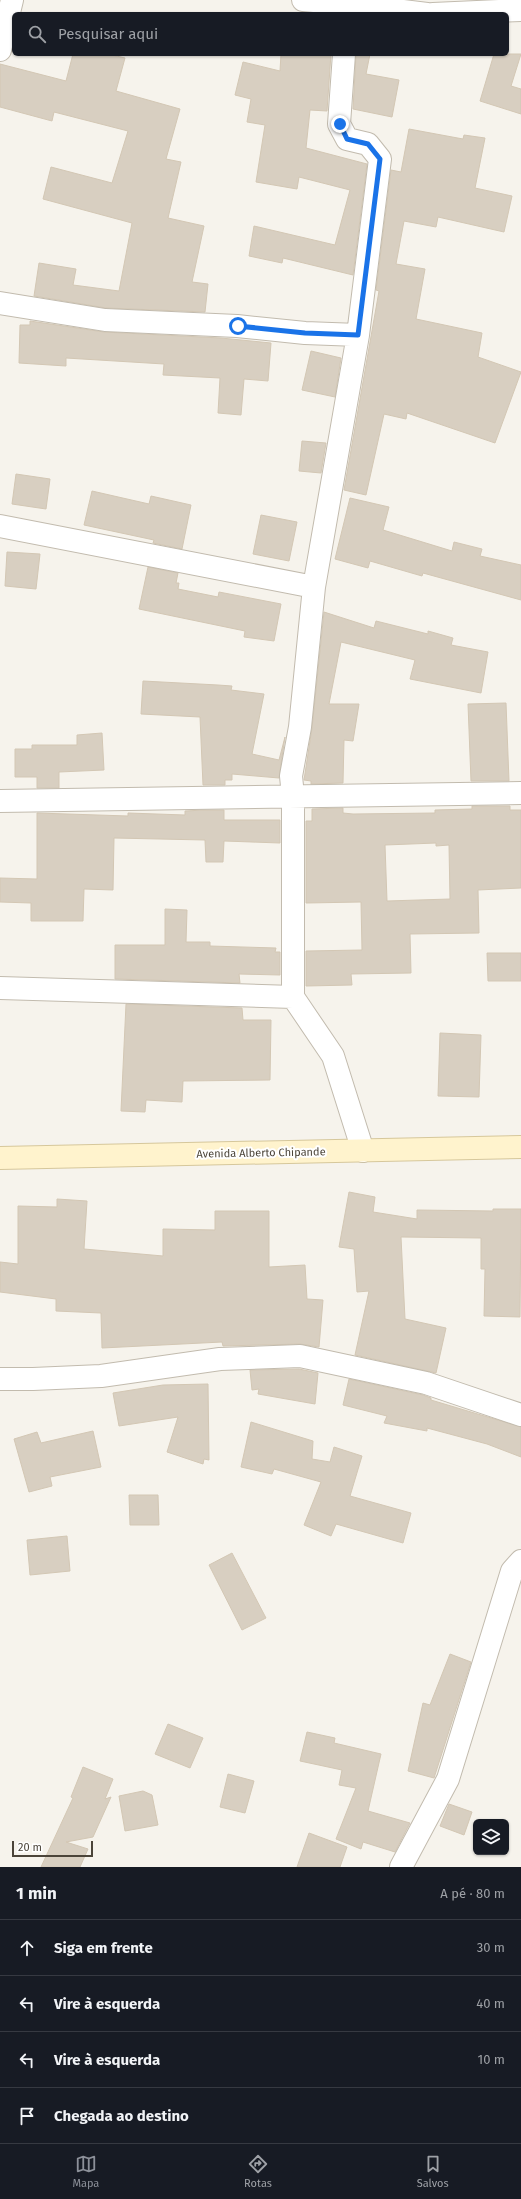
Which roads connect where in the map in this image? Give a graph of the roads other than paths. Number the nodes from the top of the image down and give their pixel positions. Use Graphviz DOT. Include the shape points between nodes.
graph roads {
  1 [pos="12,0"];
  2 [pos="311,1"];
  3 [pos="347,9"];
  4 [pos="521,10"];
  5 [pos="395,12"];
  6 [pos="477,12"];
  7 [pos="0,50"];
  8 [pos="344,56"];
  9 [pos="0,303"];
  10 [pos="358,335"];
  11 [pos="0,526"];
  12 [pos="314,587"];
  13 [pos="521,793"];
  14 [pos="294,796"];
  15 [pos="0,801"];
  16 [pos="0,988"];
  17 [pos="293,997"];
  18 [pos="521,1147"];
  19 [pos="363,1151"];
  20 [pos="0,1158"];
  21 [pos="0,1379"];
  22 [pos="521,1415"];
  23 [pos="518,1568"];
  24 [pos="401,1867"];
  1 -- 7 [label="street"];
  2 -- 3 [label="street"];
  3 -- 5 [label="street"];
  4 -- 6 [label="street"];
  8 -- 10 [label="street" via="340,124 347,139 368,144 380,159"];
  9 -- 10 [label="street" via="105,320"];
  10 -- 12 [label="street"];
  11 -- 12 [label="street"];
  12 -- 14 [label="street" via="300,727 291,776"];
  13 -- 14 [label="street"];
  14 -- 15 [label="street"];
  14 -- 17 [label="street"];
  16 -- 17 [label="street"];
  17 -- 19 [label="street" via="333,1056"];
  18 -- 19 [label="main road, Avenida Alberto Chipande"];
  19 -- 20 [label="main road, Avenida Alberto Chipande"];
  21 -- 22 [label="street" via="101,1376 220,1359 300,1356 426,1384"];
  23 -- 24 [label="street" via="448,1779"];
}
